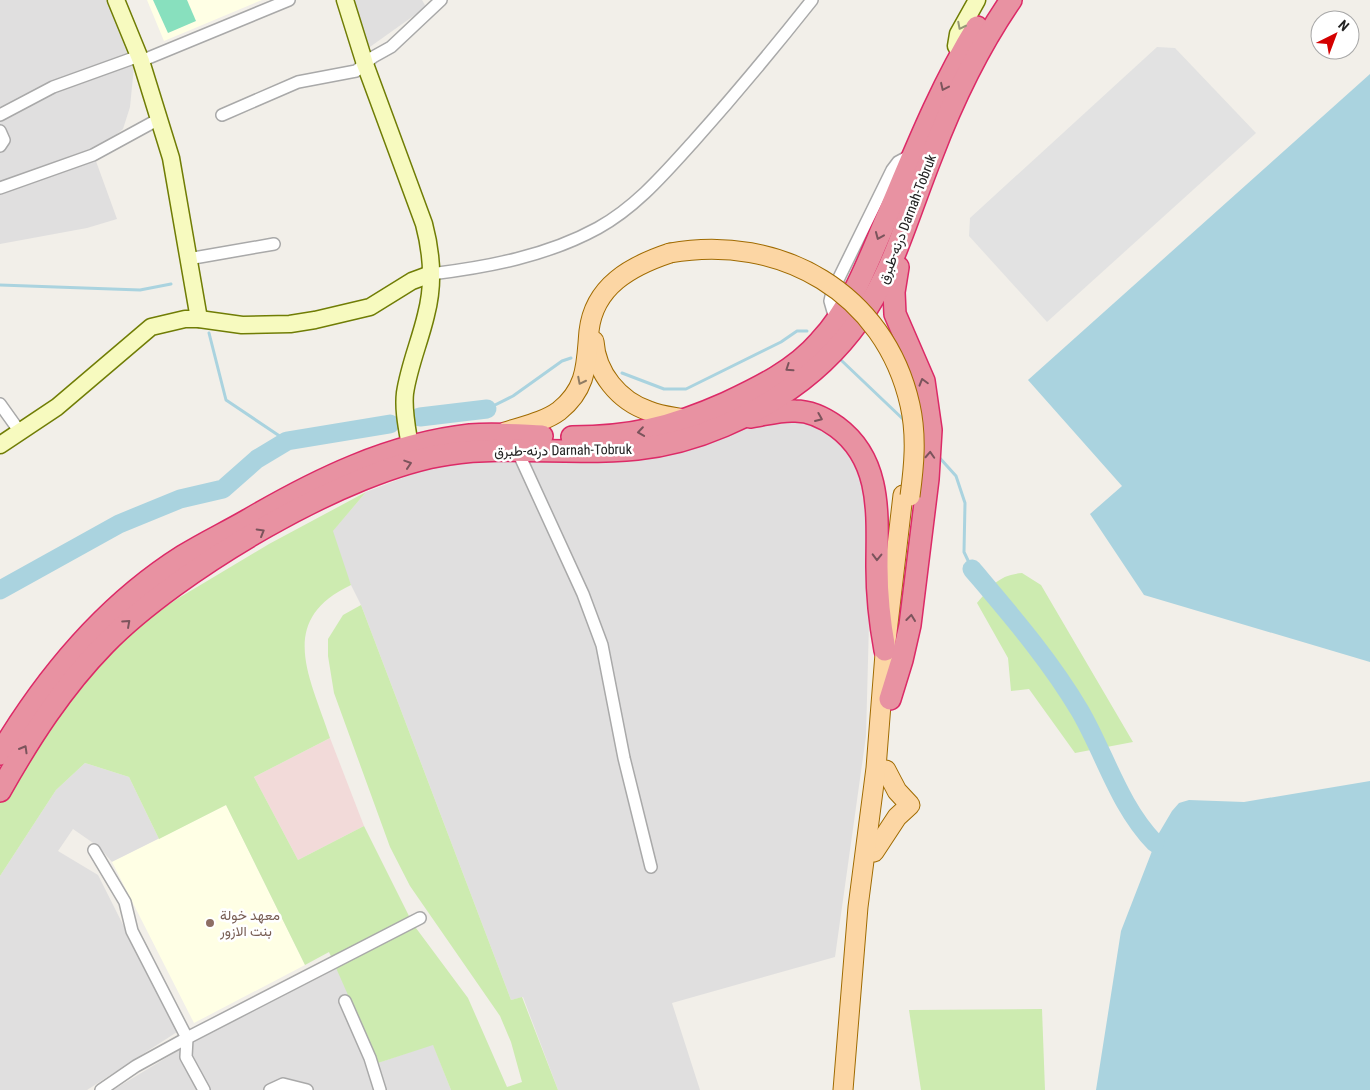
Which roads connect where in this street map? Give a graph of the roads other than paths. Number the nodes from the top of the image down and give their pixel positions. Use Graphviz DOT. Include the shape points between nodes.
graph roads {
  1 [pos="116,0"];
  2 [pos="288,0"];
  3 [pos="345,0"];
  4 [pos="441,0"];
  5 [pos="812,0"];
  6 [pos="977,0"];
  7 [pos="995,0"];
  8 [pos="1011,0"];
  9 [pos="961,54"];
  10 [pos="140,59"];
  11 [pos="365,64"];
  12 [pos="0,115"];
  13 [pos="222,116"];
  14 [pos="159,119"];
  15 [pos="0,131"];
  16 [pos="0,146"];
  17 [pos="0,188"];
  18 [pos="902,237"];
  19 [pos="274,244"];
  20 [pos="670,257"];
  21 [pos="188,259"];
  22 [pos="431,281"];
  23 [pos="199,319"];
  24 [pos="0,404"];
  25 [pos="738,419"];
  26 [pos="688,420"];
  27 [pos="20,432"];
  28 [pos="497,434"];
  29 [pos="0,445"];
  30 [pos="410,446"];
  31 [pos="517,450"];
  32 [pos="906,496"];
  33 [pos="885,650"];
  34 [pos="890,699"];
  35 [pos="0,754"];
  36 [pos="886,770"];
  37 [pos="0,791"];
  38 [pos="94,850"];
  39 [pos="874,852"];
  40 [pos="651,867"];
  41 [pos="420,918"];
  42 [pos="345,1001"];
  43 [pos="187,1038"];
  44 [pos="101,1090"];
  45 [pos="204,1090"];
  46 [pos="270,1090"];
  47 [pos="307,1090"];
  48 [pos="380,1090"];
  49 [pos="843,1090"];
  50 [pos="851,1090"];
  1 -- 10 [label="street"];
  2 -- 10 [label="street"];
  3 -- 11 [label="street"];
  4 -- 11 [label="street" via="391,47"];
  5 -- 22 [label="street" via="722,110 663,175 623,212 598,228 529,256"];
  6 -- 9 [label="street, one-way" via="958,34 956,46"];
  7 -- 9 [label="highway, درنه-طبرق Darnah-Tobruk"];
  8 -- 18 [label="highway, درنه-طبرق Darnah-Tobruk" via="980,49 954,103"];
  9 -- 26 [label="highway, درنه-طبرق Darnah-Tobruk, one-way" via="857,285 836,322 801,360 785,371"];
  10 -- 12 [label="street" via="54,87"];
  10 -- 14 [label="street"];
  11 -- 13 [label="street" via="350,74 291,84"];
  11 -- 22 [label="street" via="424,224"];
  14 -- 17 [label="street" via="93,155"];
  14 -- 21 [label="street" via="171,158"];
  15 -- 16 [label="street" via="4,140"];
  18 -- 25 [label="highway, درنه-طبرق Darnah-Tobruk" via="877,295 838,346 799,382"];
  34 -- 18 [label="highway, one-way" via="910,625 931,430 924,381 895,309 894,292"];
  19 -- 21 [label="street"];
  20 -- 26 [label="main road" via="639,272 612,292 598,316 595,344 600,368 626,398 649,411"];
  20 -- 28 [label="main road, one-way" via="628,270 603,293 591,321 586,370 575,392 559,410 536,422"];
  20 -- 32 [label="main road" via="723,255 758,260 807,278 848,310 879,348 899,392 907,440"];
  21 -- 23 [label="street"];
  22 -- 23 [label="street" via="406,285 370,308 315,320 242,325"];
  22 -- 30 [label="street" via="426,316 405,394"];
  23 -- 27 [label="street" via="162,324 142,333 70,396"];
  24 -- 27 [label="street"];
  25 -- 31 [label="highway, درنه-طبرق Darnah-Tobruk" via="708,433 637,449"];
  25 -- 33 [label="highway, one-way" via="795,411 806,413 835,426 859,449 870,469 875,491 880,621"];
  26 -- 28 [label="highway, درنه-طبرق Darnah-Tobruk, one-way" via="654,430 605,436"];
  27 -- 29 [label="street"];
  28 -- 30 [label="highway, درنه-طبرق Darnah-Tobruk" via="471,435"];
  30 -- 35 [label="highway, درنه-طبرق Darnah-Tobruk" via="361,463 289,496 182,557 151,580 110,614 77,648 37,697"];
  37 -- 31 [label="highway, درنه-طبرق Darnah-Tobruk, one-way" via="31,737 76,676 125,625 190,575 294,513 392,469 448,454"];
  31 -- 40 [label="street" via="583,594 602,645 624,758"];
  32 -- 33 [label="main road"];
  32 -- 34 [label="main road"];
  33 -- 49 [label="main road" via="876,768 858,906"];
  34 -- 36 [label="main road"];
  36 -- 39 [label="main road"];
  36 -- 39 [label="main road" via="897,791 910,805 897,817"];
  38 -- 43 [label="street" via="125,902 132,932"];
  39 -- 50 [label="main road" via="864,909"];
  41 -- 43 [label="street"];
  42 -- 48 [label="street"];
  43 -- 44 [label="street"];
  43 -- 45 [label="street" via="186,1056"];
  46 -- 47 [label="street" via="283,1084"];
}
